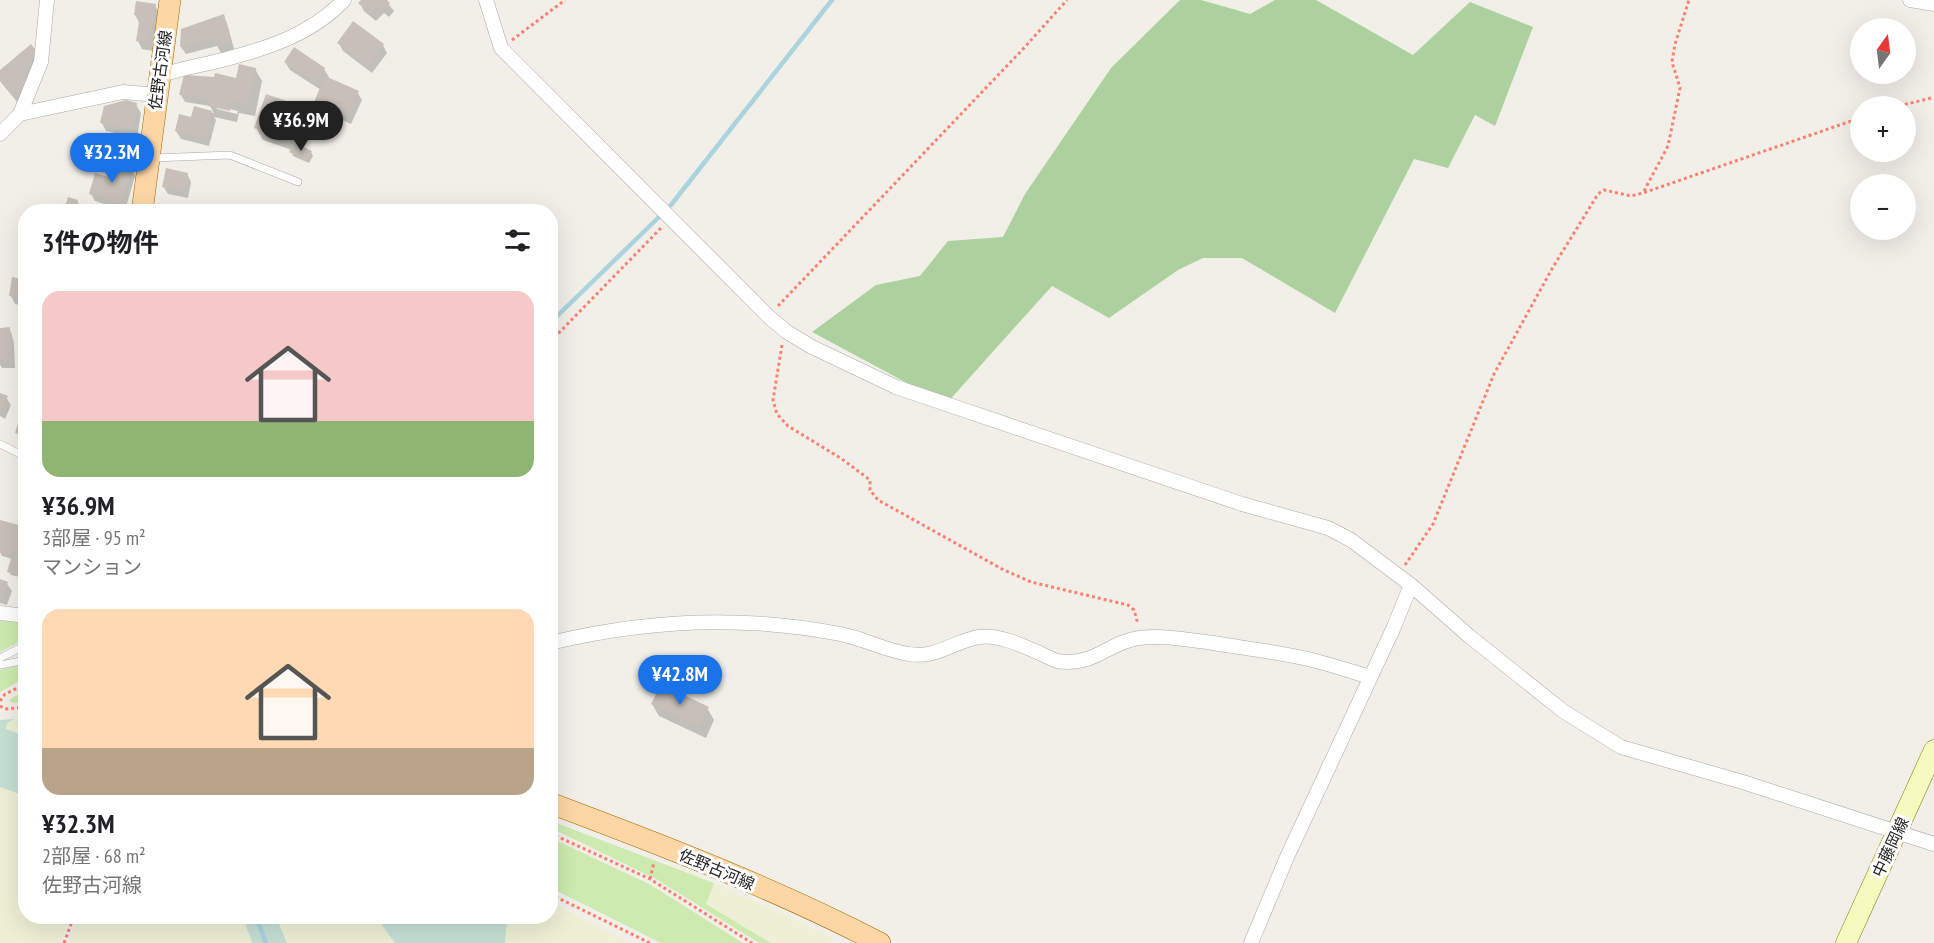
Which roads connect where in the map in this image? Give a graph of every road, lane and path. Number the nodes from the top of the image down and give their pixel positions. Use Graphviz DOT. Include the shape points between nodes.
graph roads {
  1 [pos="47,0"];
  2 [pos="170,0"];
  3 [pos="344,0"];
  4 [pos="486,0"];
  5 [pos="565,0"];
  6 [pos="1067,0"];
  7 [pos="1689,0"];
  8 [pos="1910,0"];
  9 [pos="1934,4"];
  10 [pos="501,48"];
  11 [pos="158,85"];
  12 [pos="1931,98"];
  13 [pos="1916,102"];
  14 [pos="20,114"];
  15 [pos="1850,121"];
  16 [pos="0,134"];
  17 [pos="148,158"];
  18 [pos="298,182"];
  19 [pos="1643,193"];
  20 [pos="143,204"];
  21 [pos="671,218"];
  22 [pos="769,317"];
  23 [pos="787,332"];
  24 [pos="558,334"];
  25 [pos="0,444"];
  26 [pos="18,453"];
  27 [pos="1398,575"];
  28 [pos="1411,585"];
  29 [pos="0,613"];
  30 [pos="18,615"];
  31 [pos="1139,638"];
  32 [pos="558,642"];
  33 [pos="18,649"];
  34 [pos="0,658"];
  35 [pos="18,662"];
  36 [pos="0,665"];
  37 [pos="1370,677"];
  38 [pos="18,688"];
  39 [pos="0,701"];
  40 [pos="0,706"];
  41 [pos="18,708"];
  42 [pos="1934,750"];
  43 [pos="558,806"];
  44 [pos="1898,831"];
  45 [pos="558,837"];
  46 [pos="1934,844"];
  47 [pos="655,857"];
  48 [pos="650,879"];
  49 [pos="558,898"];
  50 [pos="72,924"];
  51 [pos="645,942"];
  52 [pos="64,943"];
  53 [pos="650,943"];
  54 [pos="752,943"];
  55 [pos="880,943"];
  56 [pos="1251,943"];
  57 [pos="1846,943"];
  1 -- 14 [label="street" via="41,62"];
  2 -- 11 [label="main road, 佐野古河線"];
  3 -- 11 [label="street" via="332,13 294,37 177,70"];
  4 -- 10 [label="street"];
  5 -- 10 [label="path"];
  6 -- 22 [label="path"];
  7 -- 19 [label="path" via="1672,62 1680,88 1668,146"];
  8 -- 9 [label="street"];
  10 -- 21 [label="street"];
  11 -- 14 [label="street"];
  11 -- 17 [label="main road, 佐野古河線"];
  12 -- 13 [label="path"];
  14 -- 16 [label="street"];
  15 -- 19 [label="path"];
  17 -- 18 [label="lane" via="230,155"];
  17 -- 20 [label="main road, 佐野古河線"];
  19 -- 27 [label="path" via="1631,196 1604,190 1598,194 1494,374 1433,524"];
  21 -- 22 [label="street"];
  21 -- 24 [label="path"];
  22 -- 23 [label="street"];
  23 -- 27 [label="street" via="896,387 1231,501 1328,528"];
  23 -- 31 [label="path" via="780,351 773,400 777,414 788,426 870,480 870,490 878,500 1002,569 1041,585 1128,605 1137,617"];
  25 -- 26 [label="lane"];
  27 -- 28 [label="street"];
  28 -- 37 [label="street"];
  28 -- 44 [label="street" via="1563,711 1621,747"];
  29 -- 30 [label="street"];
  31 -- 32 [label="street" via="1093,658 1067,663 993,637 980,637 923,655 801,627 714,622 655,625"];
  31 -- 37 [label="street" via="1164,637 1259,650"];
  33 -- 34 [label="lane"];
  35 -- 36 [label="lane"];
  37 -- 56 [label="street"];
  38 -- 39 [label="path"];
  40 -- 41 [label="path" via="5,710"];
  42 -- 44 [label="main road, 中藤岡線"];
  43 -- 55 [label="main road, 佐野古河線" via="834,919"];
  44 -- 46 [label="street"];
  44 -- 57 [label="main road, 中藤岡線"];
  45 -- 48 [label="path"];
  47 -- 48 [label="path"];
  48 -- 54 [label="path"];
  49 -- 51 [label="path"];
  50 -- 52 [label="path"];
  51 -- 53 [label="path"];
}
